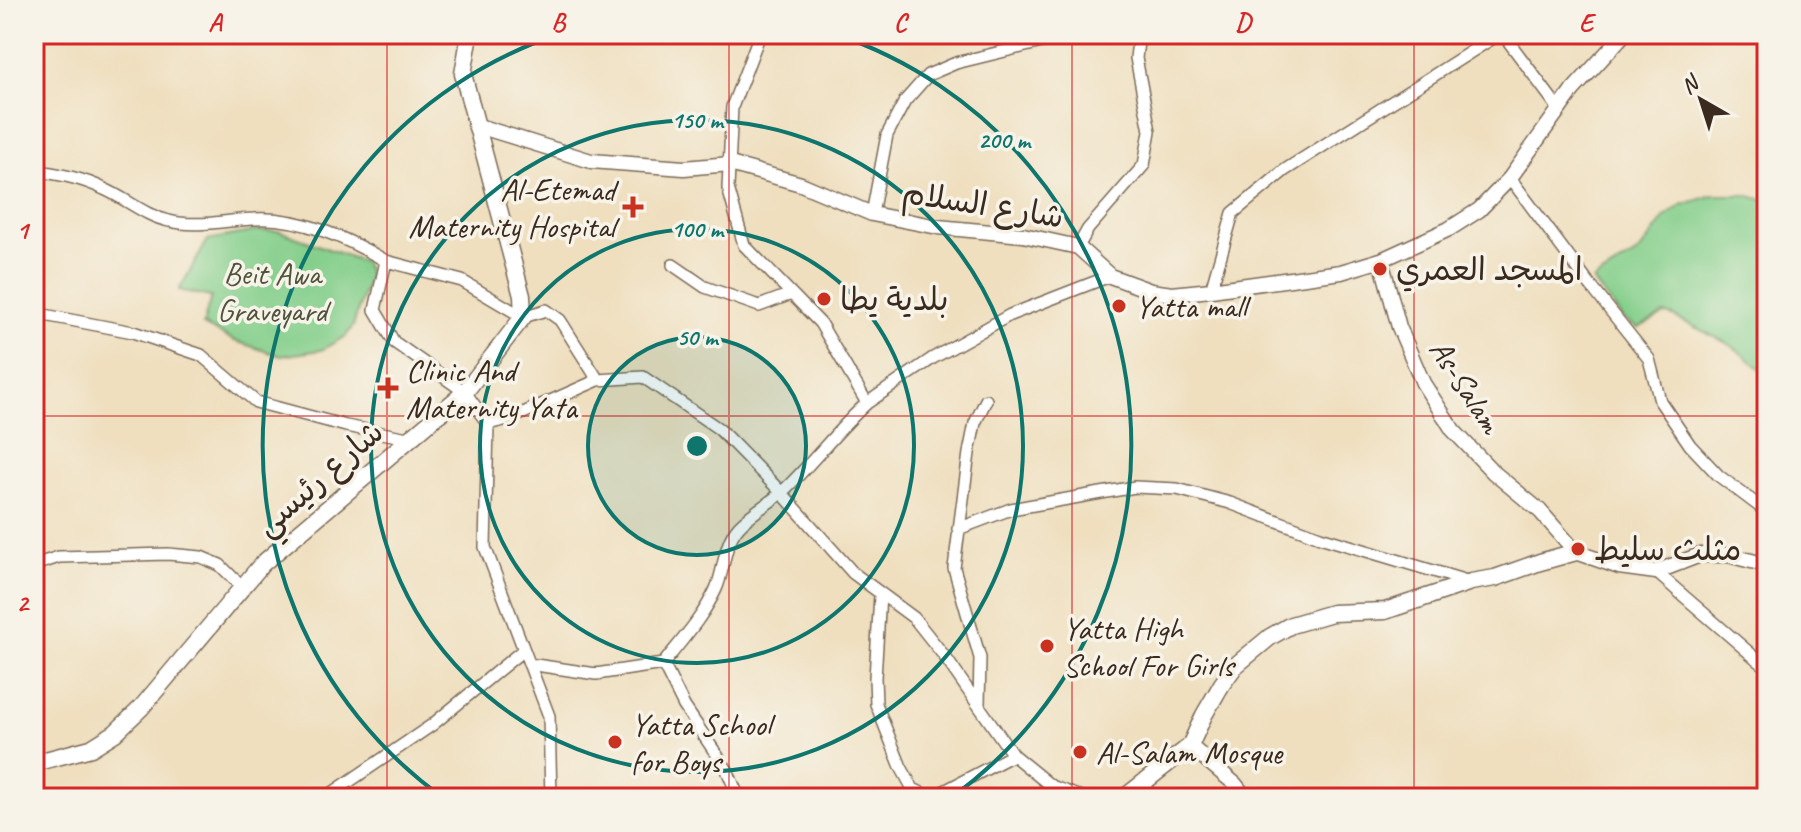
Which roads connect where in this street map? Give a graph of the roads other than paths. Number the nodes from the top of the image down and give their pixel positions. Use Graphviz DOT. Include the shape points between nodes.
graph roads {
  1 [pos="470,34"];
  2 [pos="760,34"];
  3 [pos="1074,34"];
  4 [pos="1139,34"];
  5 [pos="1501,34"];
  6 [pos="1624,34"];
  7 [pos="1559,109"];
  8 [pos="475,125"];
  9 [pos="730,164"];
  10 [pos="34,170"];
  11 [pos="1510,178"];
  12 [pos="872,214"];
  13 [pos="1078,247"];
  14 [pos="1381,260"];
  15 [pos="386,261"];
  16 [pos="673,265"];
  17 [pos="1110,276"];
  18 [pos="1211,290"];
  19 [pos="791,294"];
  20 [pos="34,313"];
  21 [pos="523,317"];
  22 [pos="598,380"];
  23 [pos="465,392"];
  24 [pos="986,400"];
  25 [pos="867,403"];
  26 [pos="488,424"];
  27 [pos="408,438"];
  28 [pos="781,492"];
  29 [pos="1767,512"];
  30 [pos="958,529"];
  31 [pos="1576,552"];
  32 [pos="34,565"];
  33 [pos="1767,565"];
  34 [pos="1656,572"];
  35 [pos="1471,582"];
  36 [pos="243,588"];
  37 [pos="880,595"];
  38 [pos="522,651"];
  39 [pos="529,664"];
  40 [pos="663,664"];
  41 [pos="1767,668"];
  42 [pos="979,705"];
  43 [pos="1190,746"];
  44 [pos="1013,755"];
  45 [pos="34,763"];
  46 [pos="1051,786"];
  47 [pos="325,798"];
  48 [pos="551,798"];
  49 [pos="739,798"];
  50 [pos="931,798"];
  51 [pos="1041,798"];
  52 [pos="1083,798"];
  53 [pos="1124,798"];
  54 [pos="1246,798"];
  1 -- 8 [label="main road" via="463,74"];
  2 -- 9 [label="street" via="732,107"];
  3 -- 12 [label="street" via="928,75 905,101 887,135"];
  4 -- 13 [label="street" via="1136,58 1150,131 1144,165"];
  5 -- 7 [label="street"];
  5 -- 18 [label="street" via="1285,170 1233,213"];
  6 -- 7 [label="street, شارع السلام"];
  7 -- 11 [label="street, شارع السلام"];
  8 -- 9 [label="street, شارع السلام" via="591,161 684,168"];
  8 -- 21 [label="main road" via="522,296"];
  9 -- 12 [label="street, شارع السلام" via="801,184"];
  9 -- 19 [label="street" via="728,188 744,245"];
  10 -- 15 [label="street" via="106,189 169,221 201,225 257,218 295,223 352,242"];
  11 -- 14 [label="street, شارع السلام" via="1479,210"];
  11 -- 29 [label="street" via="1649,359 1660,401 1690,445 1727,483"];
  12 -- 13 [label="street, شارع السلام"];
  13 -- 17 [label="street, شارع السلام"];
  14 -- 18 [label="street, شارع السلام" via="1341,272"];
  14 -- 31 [label="street, As-Salam" via="1399,327 1423,383 1453,430"];
  15 -- 21 [label="street" via="462,281"];
  15 -- 23 [label="street" via="375,310 394,342"];
  16 -- 19 [label="street" via="705,287 759,306"];
  17 -- 18 [label="street, شارع السلام" via="1172,294"];
  17 -- 25 [label="street" via="1010,315"];
  19 -- 25 [label="street" via="820,323"];
  20 -- 27 [label="street" via="133,332 201,355 256,402"];
  21 -- 22 [label="street" via="546,310 560,320"];
  21 -- 23 [label="main road, شارع رئيسي"];
  22 -- 26 [label="street"];
  22 -- 28 [label="street" via="643,377 719,429"];
  23 -- 26 [label="street"];
  23 -- 27 [label="main road, شارع رئيسي"];
  24 -- 30 [label="street" via="975,423"];
  25 -- 28 [label="street"];
  26 -- 38 [label="street" via="485,547"];
  27 -- 36 [label="main road, شارع رئيسي" via="262,564"];
  28 -- 37 [label="street" via="853,573"];
  28 -- 40 [label="street" via="739,526 717,587"];
  30 -- 35 [label="street" via="1026,506 1135,487 1177,489"];
  30 -- 42 [label="street" via="954,568 980,658"];
  31 -- 34 [label="street" via="1619,567"];
  31 -- 35 [label="main road"];
  32 -- 36 [label="street" via="59,557 201,557 220,565"];
  33 -- 34 [label="street" via="1728,555 1700,555"];
  34 -- 41 [label="street"];
  35 -- 43 [label="main road" via="1385,611 1332,613 1270,637 1235,666"];
  36 -- 45 [label="main road, شارع رئيسي" via="115,733 91,748"];
  37 -- 42 [label="street" via="914,618"];
  37 -- 50 [label="street" via="876,704 913,789"];
  38 -- 39 [label="street"];
  38 -- 47 [label="street" via="432,725"];
  39 -- 40 [label="street" via="596,674"];
  39 -- 48 [label="street" via="549,716"];
  40 -- 49 [label="street"];
  42 -- 44 [label="street"];
  43 -- 53 [label="main road"];
  43 -- 54 [label="street"];
  44 -- 46 [label="street"];
  44 -- 50 [label="street"];
  46 -- 51 [label="street"];
  46 -- 52 [label="street"];
}
